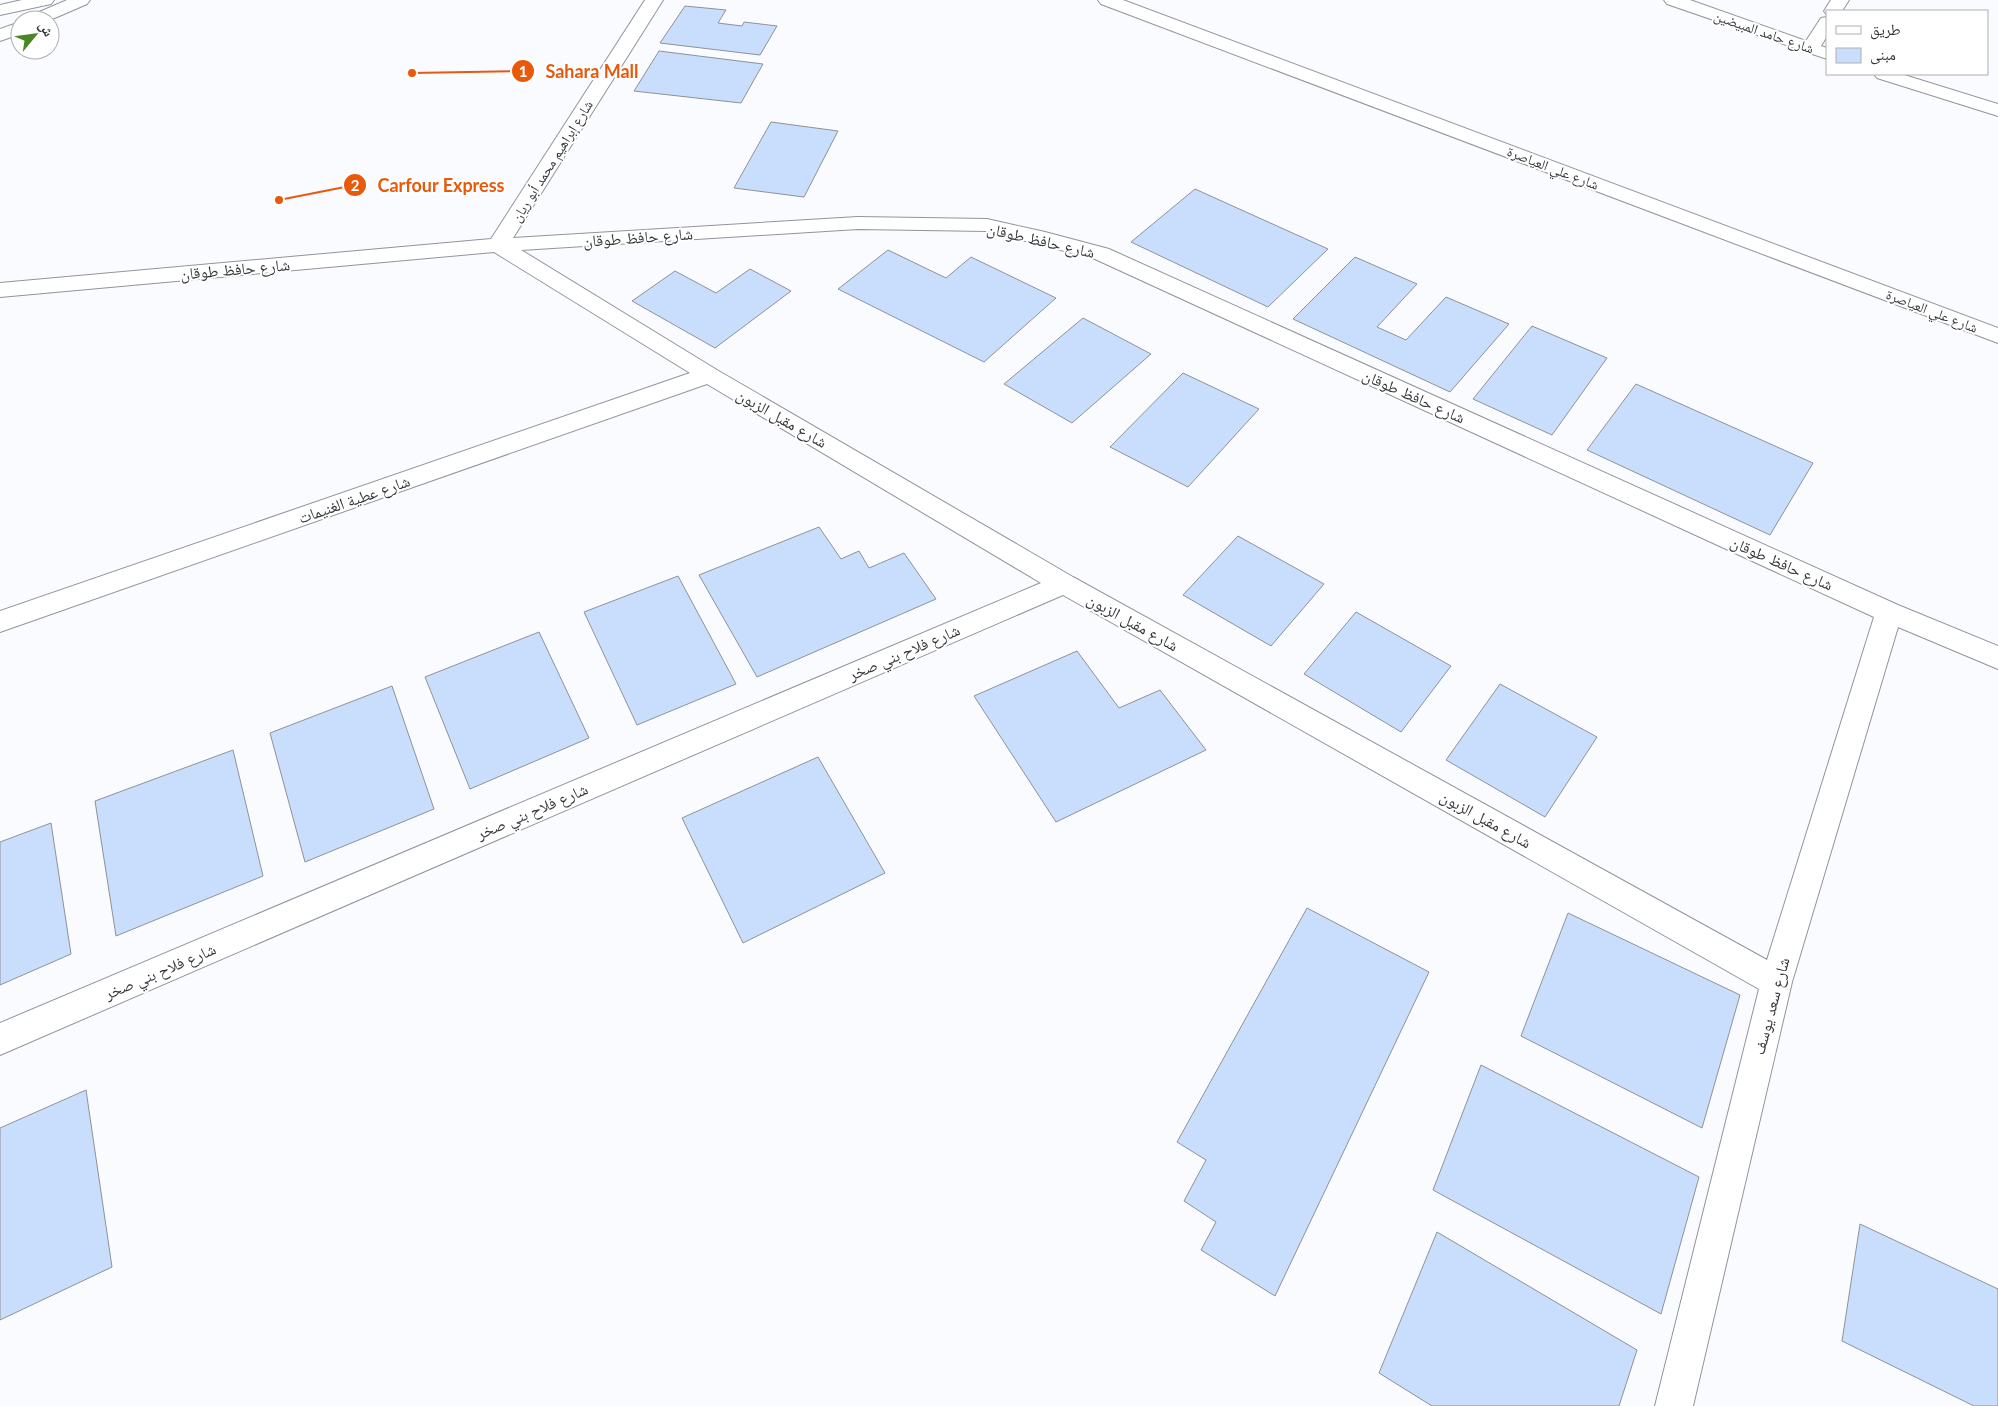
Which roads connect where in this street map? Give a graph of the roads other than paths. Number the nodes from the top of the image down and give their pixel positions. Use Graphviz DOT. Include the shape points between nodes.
graph roads {
  1 [pos="45,0"];
  2 [pos="81,0"];
  3 [pos="654,0"];
  4 [pos="1107,0"];
  5 [pos="1673,0"];
  6 [pos="0,10"];
  7 [pos="58,10"];
  8 [pos="1826,25"];
  9 [pos="1818,51"];
  10 [pos="1885,75"];
  11 [pos="1998,110"];
  12 [pos="498,245"];
  13 [pos="0,290"];
  14 [pos="1998,336"];
  15 [pos="709,375"];
  16 [pos="1064,584"];
  17 [pos="1889,612"];
  18 [pos="0,622"];
  19 [pos="1998,658"];
  20 [pos="1776,982"];
  21 [pos="0,1039"];
  22 [pos="1674,1406"];
  1 -- 6 [label="street"];
  2 -- 7 [label="street"];
  3 -- 12 [label="street, شارع إبراهيم محمد أبو ريان"];
  4 -- 14 [label="street, شارع علي العياصرة"];
  5 -- 9 [label="street, شارع حامد المبيضين"];
  8 -- 9 [label="street"];
  10 -- 11 [label="street"];
  12 -- 13 [label="street, شارع حافظ طوقان"];
  12 -- 15 [label="street, شارع مقبل الزبون"];
  12 -- 17 [label="street, شارع حافظ طوقان" via="858,223 986,225 1045,238 1102,254"];
  15 -- 16 [label="street, شارع مقبل الزبون"];
  15 -- 18 [label="street, شارع عطية الغنيمات"];
  16 -- 20 [label="street, شارع مقبل الزبون"];
  16 -- 21 [label="street, شارع فلاح بني صخر"];
  17 -- 19 [label="street, شارع حافظ طوقان"];
  17 -- 20 [label="street, شارع سعد يوسف"];
  20 -- 22 [label="street, شارع سعد يوسف"];
}
